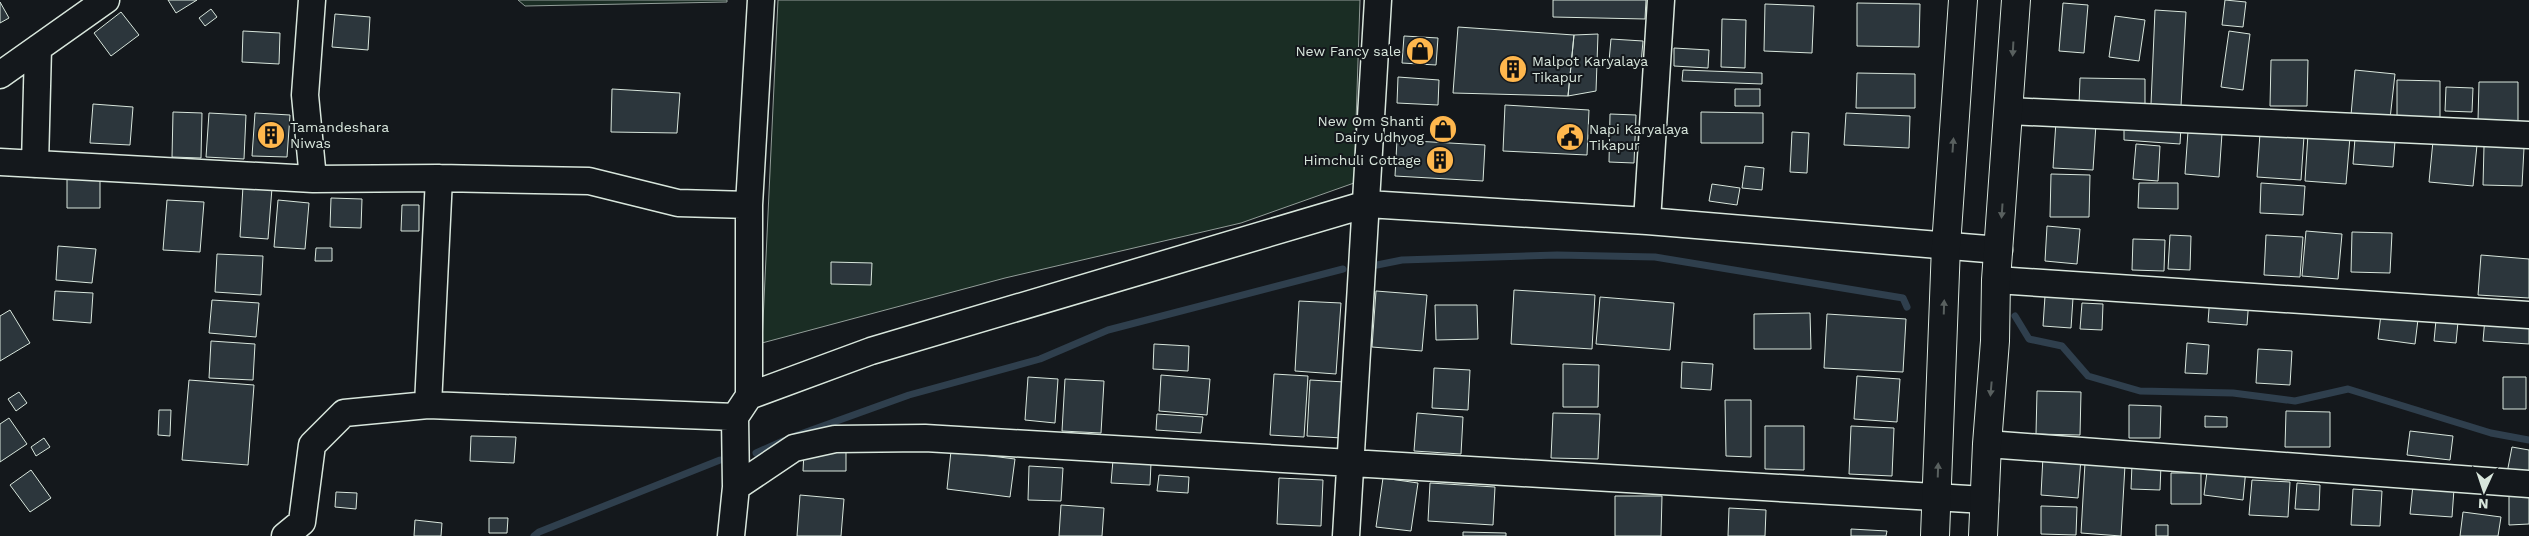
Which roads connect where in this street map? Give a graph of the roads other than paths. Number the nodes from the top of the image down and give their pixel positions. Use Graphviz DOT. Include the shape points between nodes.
graph roads {
  1 [pos="106,0"];
  2 [pos="312,0"];
  3 [pos="761,0"];
  4 [pos="1378,0"];
  5 [pos="1660,0"];
  6 [pos="1963,0"];
  7 [pos="2016,0"];
  8 [pos="38,48"];
  9 [pos="0,75"];
  10 [pos="2010,111"];
  11 [pos="2529,136"];
  12 [pos="0,162"];
  13 [pos="35,164"];
  14 [pos="439,178"];
  15 [pos="313,179"];
  16 [pos="1367,204"];
  17 [pos="749,205"];
  18 [pos="1647,221"];
  19 [pos="1946,246"];
  20 [pos="1999,250"];
  21 [pos="1997,287"];
  22 [pos="2529,315"];
  23 [pos="749,396"];
  24 [pos="428,405"];
  25 [pos="735,417"];
  26 [pos="1987,444"];
  27 [pos="1351,464"];
  28 [pos="2529,484"];
  29 [pos="736,487"];
  30 [pos="1937,497"];
  31 [pos="1985,500"];
  32 [pos="285,536"];
  33 [pos="730,536"];
  34 [pos="1346,536"];
  35 [pos="1935,536"];
  36 [pos="1983,536"];
  1 -- 8 [label="street"];
  2 -- 15 [label="street" via="305,95"];
  3 -- 17 [label="street"];
  4 -- 16 [label="street"];
  5 -- 18 [label="street"];
  19 -- 6 [label="main road, one-way"];
  7 -- 10 [label="main road, one-way"];
  8 -- 9 [label="street"];
  8 -- 13 [label="street"];
  10 -- 11 [label="street"];
  10 -- 20 [label="main road, one-way"];
  12 -- 13 [label="street"];
  13 -- 15 [label="street"];
  14 -- 15 [label="street"];
  14 -- 17 [label="street" via="589,181 678,203"];
  14 -- 24 [label="street"];
  16 -- 18 [label="street"];
  16 -- 23 [label="street" via="871,351"];
  16 -- 27 [label="street"];
  17 -- 23 [label="street"];
  18 -- 19 [label="street"];
  19 -- 20 [label="street"];
  30 -- 19 [label="main road, one-way"];
  20 -- 21 [label="main road"];
  21 -- 22 [label="street"];
  21 -- 26 [label="main road, one-way"];
  23 -- 25 [label="street"];
  24 -- 25 [label="street"];
  24 -- 32 [label="street" via="344,413 312,445 302,522"];
  25 -- 29 [label="street"];
  26 -- 28 [label="street"];
  26 -- 31 [label="main road"];
  27 -- 29 [label="street" via="925,438 835,439 794,448"];
  27 -- 30 [label="street"];
  27 -- 34 [label="street"];
  29 -- 33 [label="street"];
  30 -- 31 [label="street"];
  30 -- 35 [label="main road"];
  31 -- 36 [label="main road"];
}
